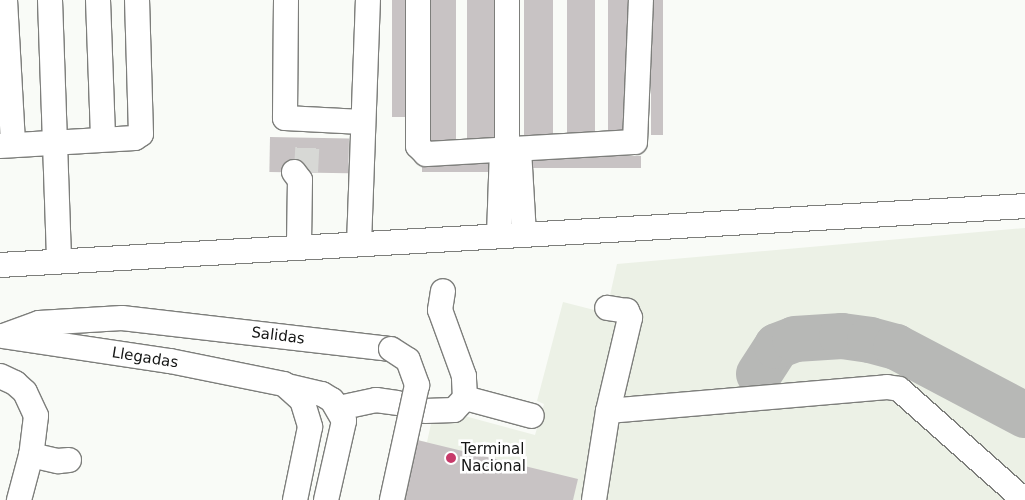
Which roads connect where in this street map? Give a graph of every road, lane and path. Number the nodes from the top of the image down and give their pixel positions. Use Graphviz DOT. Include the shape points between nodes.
graph roads {
  1 [pos="5,0"];
  2 [pos="50,0"];
  3 [pos="98,0"];
  4 [pos="137,0"];
  5 [pos="286,0"];
  6 [pos="368,0"];
  7 [pos="418,0"];
  8 [pos="507,0"];
  9 [pos="641,0"];
  10 [pos="362,122"];
  11 [pos="103,139"];
  12 [pos="56,142"];
  13 [pos="6,145"];
  14 [pos="509,150"];
  15 [pos="300,175"];
  16 [pos="1025,206"];
  17 [pos="524,234"];
  18 [pos="499,235"];
  19 [pos="359,244"];
  20 [pos="299,247"];
  21 [pos="59,261"];
  22 [pos="0,265"];
  23 [pos="443,291"];
  24 [pos="607,308"];
  25 [pos="1,337"];
  26 [pos="0,376"];
  27 [pos="288,386"];
  28 [pos="465,398"];
  29 [pos="397,403"];
  30 [pos="339,408"];
  31 [pos="425,411"];
  32 [pos="608,411"];
  33 [pos="532,416"];
  34 [pos="32,447"];
  35 [pos="70,454"];
  36 [pos="20,500"];
  37 [pos="295,500"];
  38 [pos="326,500"];
  39 [pos="392,500"];
  40 [pos="594,500"];
  41 [pos="1024,500"];
  1 -- 13 [label="street"];
  2 -- 12 [label="street"];
  3 -- 11 [label="street"];
  4 -- 11 [label="street" via="143,129 135,138"];
  5 -- 10 [label="street" via="285,118 303,131"];
  6 -- 10 [label="street"];
  7 -- 14 [label="street" via="418,146 426,154"];
  8 -- 14 [label="street"];
  9 -- 14 [label="street" via="636,142"];
  10 -- 19 [label="street"];
  11 -- 12 [label="street"];
  12 -- 13 [label="street"];
  12 -- 21 [label="street"];
  14 -- 17 [label="street"];
  14 -- 18 [label="street"];
  15 -- 20 [label="street"];
  16 -- 17 [label="street"];
  17 -- 18 [label="street"];
  18 -- 19 [label="street"];
  19 -- 20 [label="street"];
  20 -- 21 [label="street"];
  21 -- 22 [label="street"];
  23 -- 28 [label="street" via="440,310 464,376"];
  24 -- 32 [label="street" via="627,311 630,318"];
  25 -- 27 [label="street, Llegadas" via="170,361"];
  25 -- 39 [label="street, Salidas, bridge" via="39,323 122,318 391,349 408,360 417,385"];
  26 -- 34 [label="street" via="15,383 31,402 36,416"];
  27 -- 30 [label="street, Llegadas" via="322,394"];
  27 -- 37 [label="street" via="302,400 310,427"];
  28 -- 31 [label="street" via="454,410"];
  28 -- 33 [label="street"];
  29 -- 30 [label="street" via="376,400"];
  30 -- 38 [label="street" via="344,430"];
  32 -- 40 [label="street"];
  32 -- 41 [label="street" via="887,387 899,389"];
  34 -- 35 [label="street" via="58,461"];
  34 -- 36 [label="street"];
}
